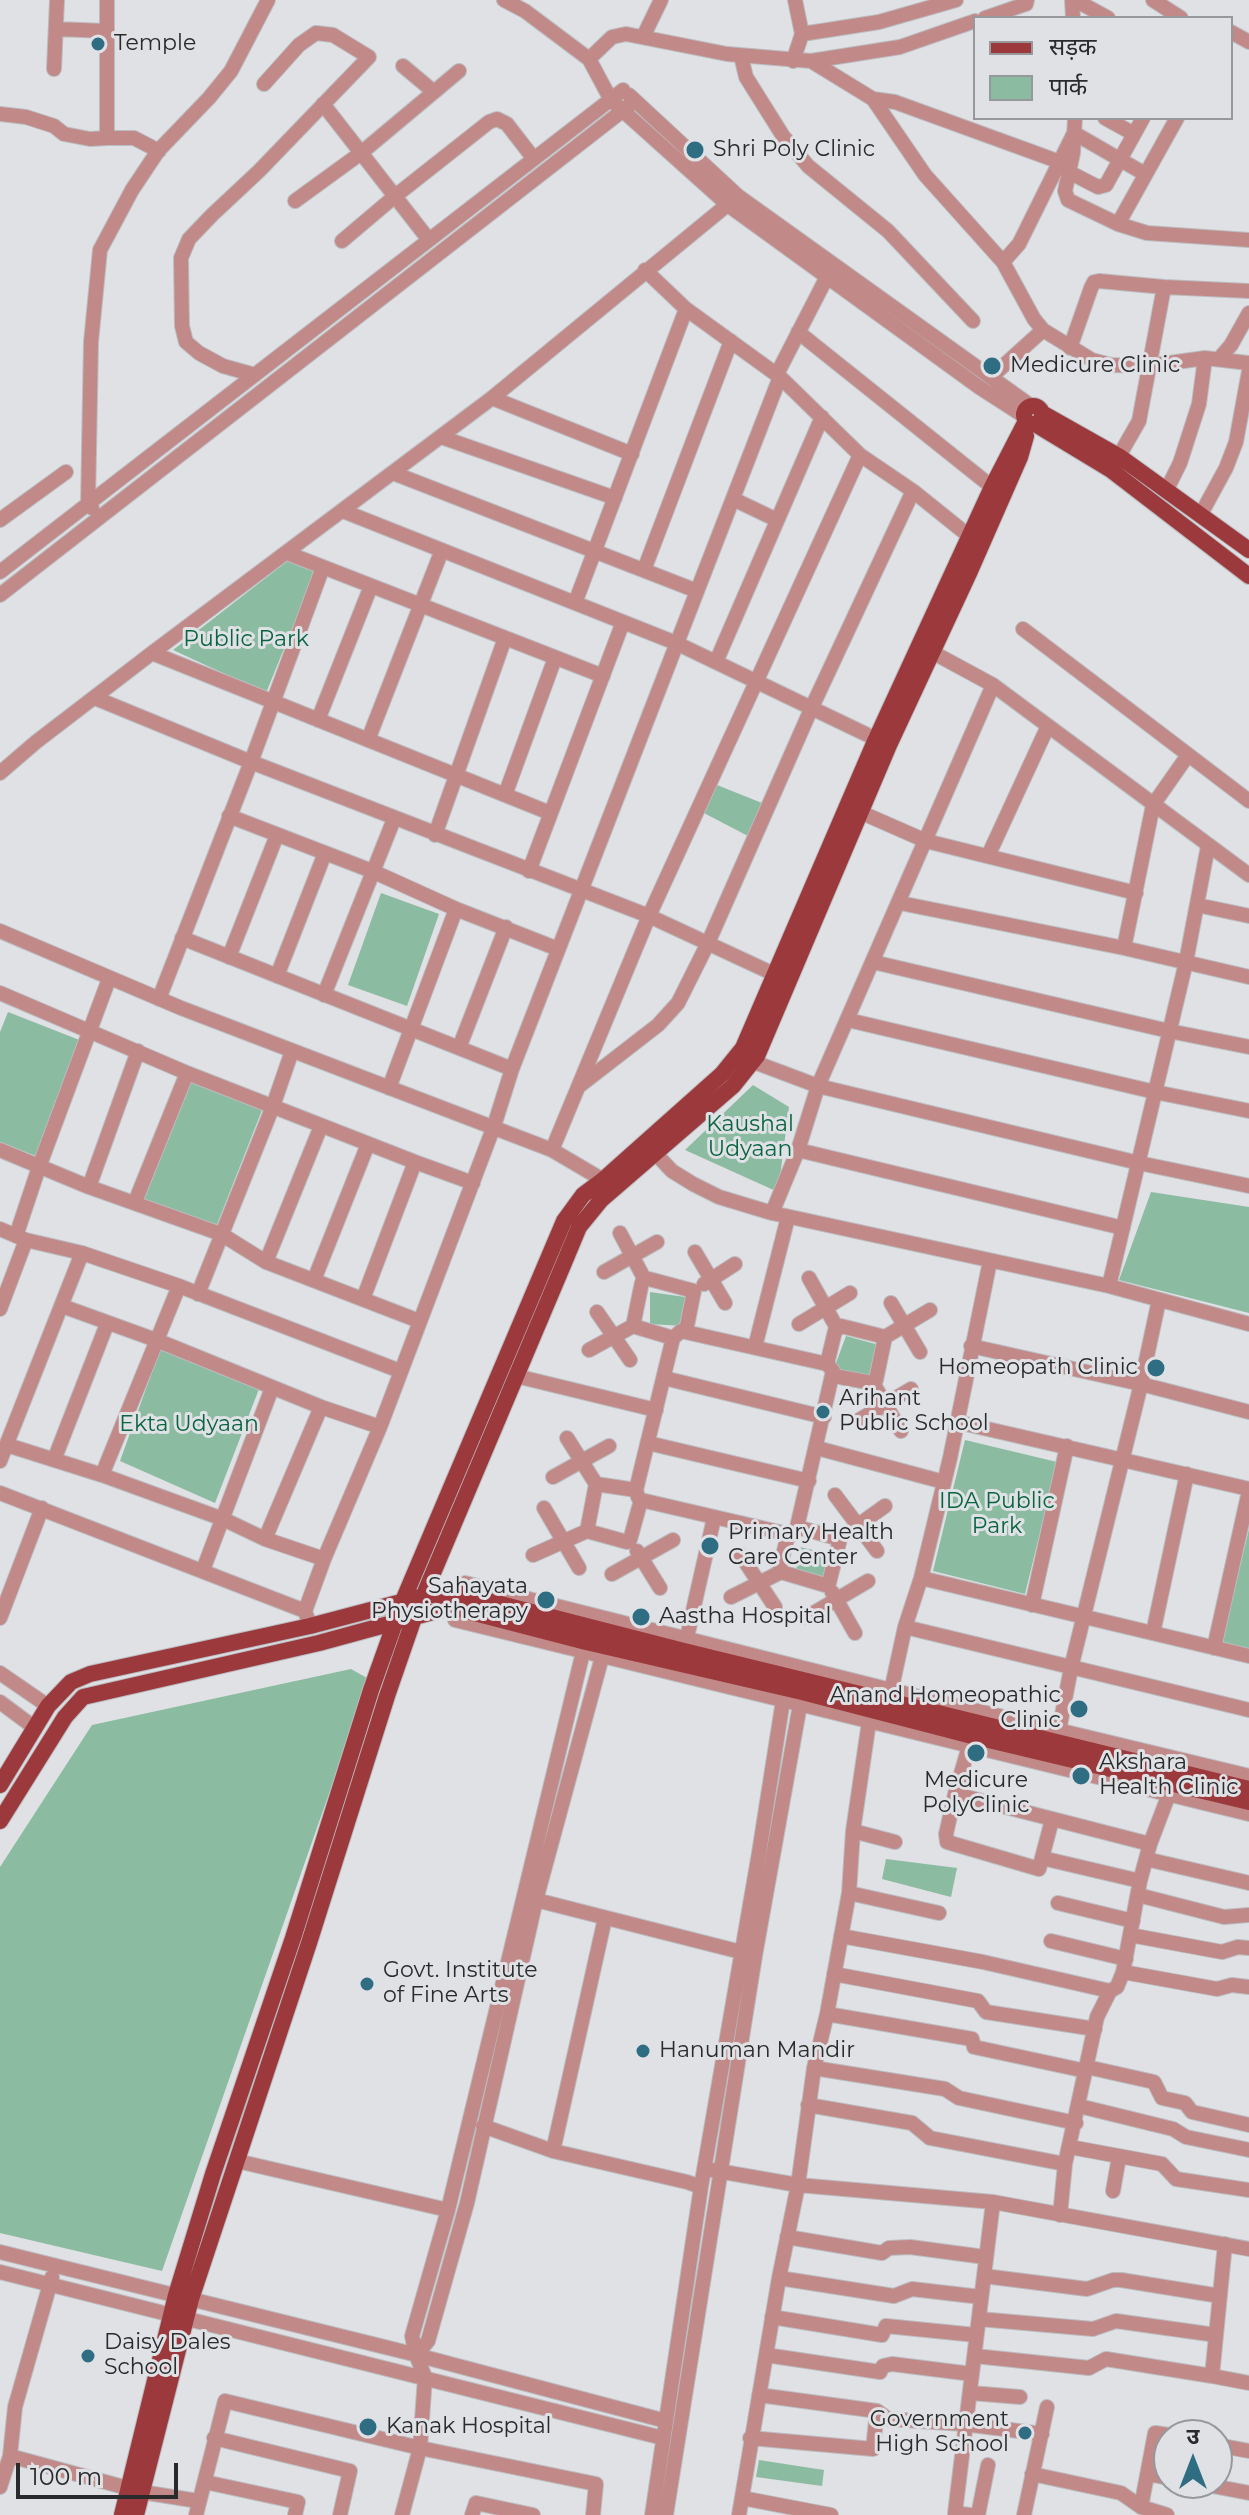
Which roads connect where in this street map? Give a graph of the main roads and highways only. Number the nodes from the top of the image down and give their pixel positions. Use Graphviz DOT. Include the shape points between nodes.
graph roads {
  1 [pos="1031,417"];
  2 [pos="1115,464"];
  3 [pos="1249,550"];
  4 [pos="1249,576"];
  5 [pos="424,1596"];
  6 [pos="452,1600"];
  7 [pos="402,1603"];
  8 [pos="414,1618"];
  9 [pos="394,1624"];
  10 [pos="785,1688"];
  11 [pos="802,1693"];
  12 [pos="1172,1783"];
  13 [pos="0,1785"];
  14 [pos="1249,1789"];
  15 [pos="1249,1802"];
  16 [pos="0,1821"];
  17 [pos="184,2297"];
  18 [pos="135,2490"];
  19 [pos="122,2515"];
  20 [pos="136,2515"];
  1 -- 2 [label="main road"];
  1 -- 5 [label="main road" via="1020,457 754,1062 601,1200 579,1227"];
  1 -- 7 [label="main road" via="992,487 876,739 743,1048 722,1074 583,1195 564,1221"];
  2 -- 3 [label="main road" via="1167,489"];
  2 -- 4 [label="main road"];
  5 -- 6 [label="main road"];
  5 -- 7 [label="main road"];
  5 -- 8 [label="main road"];
  6 -- 8 [label="main road"];
  6 -- 10 [label="main road" via="571,1639"];
  6 -- 10 [label="main road" via="686,1645"];
  7 -- 9 [label="main road"];
  7 -- 13 [label="main road" via="307,1618 71,1682 48,1706"];
  8 -- 9 [label="main road"];
  8 -- 17 [label="main road" via="237,2161"];
  9 -- 16 [label="main road" via="83,1697"];
  9 -- 17 [label="main road" via="213,2174"];
  10 -- 11 [label="main road"];
  11 -- 12 [label="main road" via="971,1741"];
  11 -- 12 [label="main road" via="890,1695 1058,1736"];
  12 -- 14 [label="main road"];
  12 -- 15 [label="main road"];
  17 -- 18 [label="main road"];
  18 -- 19 [label="main road"];
  18 -- 20 [label="main road"];
}
